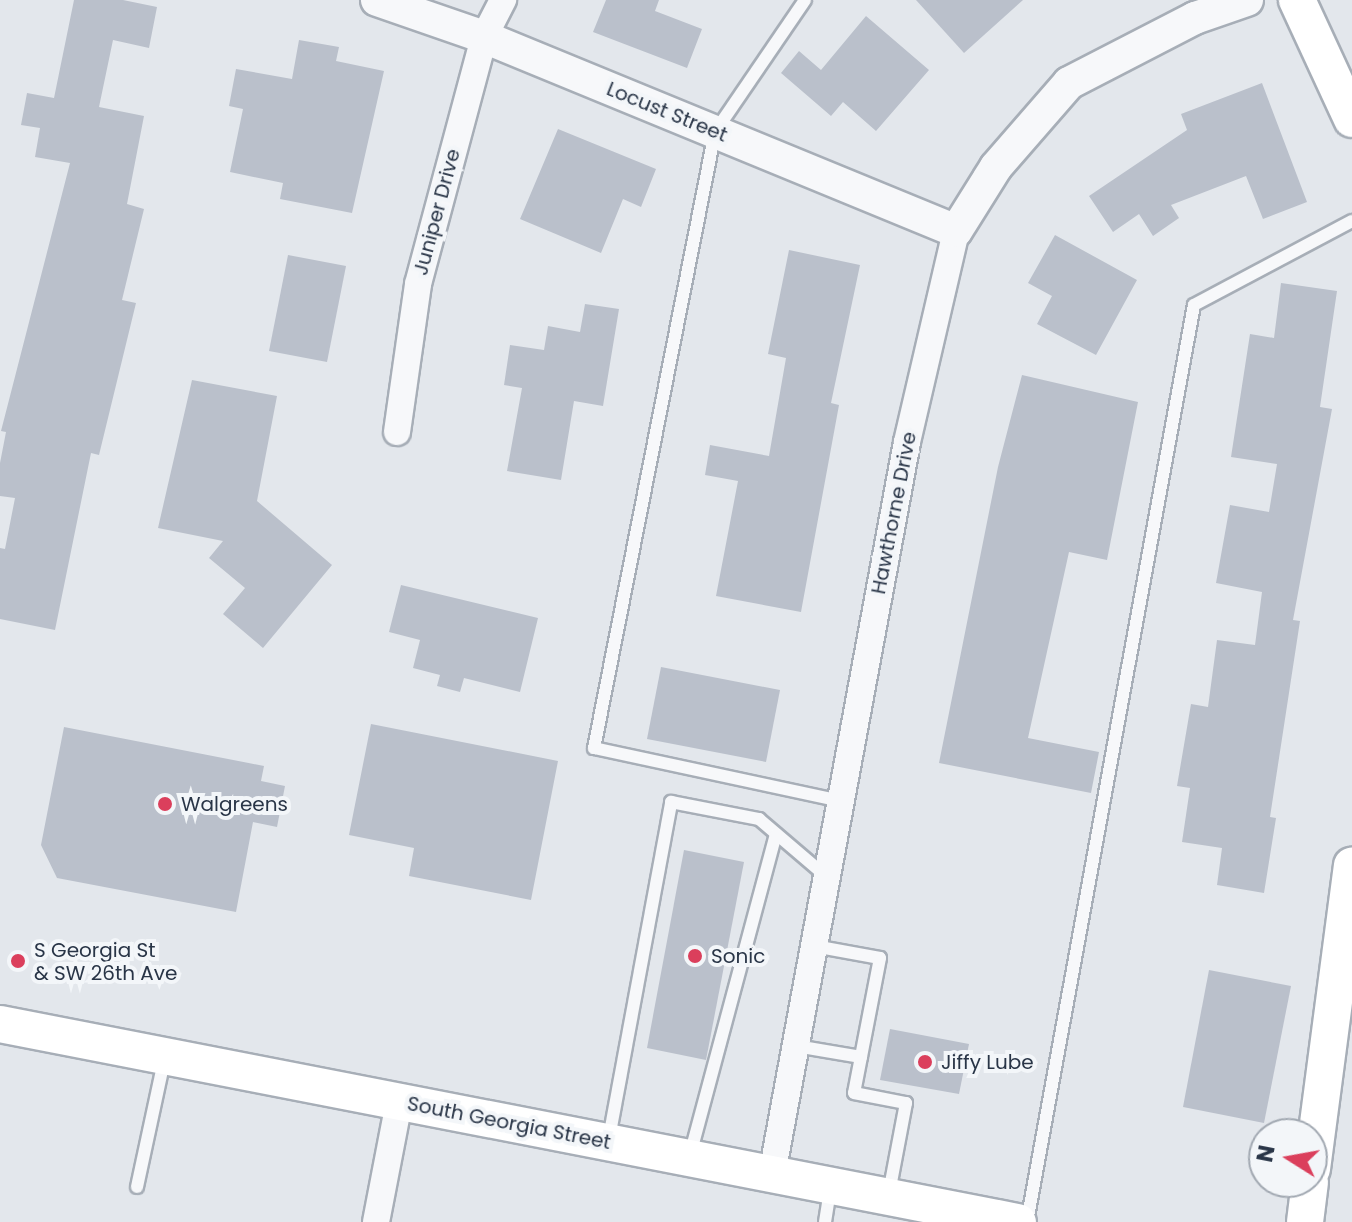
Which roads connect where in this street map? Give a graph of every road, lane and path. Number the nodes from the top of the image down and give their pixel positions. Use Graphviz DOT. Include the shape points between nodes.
graph roads {
  1 [pos="377,0"];
  2 [pos="503,0"];
  3 [pos="805,0"];
  4 [pos="1247,0"];
  5 [pos="1297,0"];
  6 [pos="484,37"];
  7 [pos="1352,119"];
  8 [pos="715,132"];
  9 [pos="1352,221"];
  10 [pos="956,231"];
  11 [pos="397,432"];
  12 [pos="841,801"];
  13 [pos="776,834"];
  14 [pos="1352,866"];
  15 [pos="827,877"];
  16 [pos="814,946"];
  17 [pos="0,1024"];
  18 [pos="796,1046"];
  19 [pos="165,1056"];
  20 [pos="861,1057"];
  21 [pos="399,1102"];
  22 [pos="1319,1118"];
  23 [pos="608,1142"];
  24 [pos="689,1158"];
  25 [pos="772,1174"];
  26 [pos="830,1186"];
  27 [pos="137,1187"];
  28 [pos="888,1197"];
  29 [pos="1308,1198"];
  30 [pos="376,1222"];
  31 [pos="825,1222"];
  32 [pos="1018,1222"];
  33 [pos="1027,1222"];
  34 [pos="1305,1222"];
  1 -- 6 [label="street, Locust Street"];
  2 -- 6 [label="street, Juniper Drive"];
  3 -- 8 [label="lane"];
  4 -- 10 [label="street, Hawthorne Drive" via="1195,18 1069,83 996,167"];
  5 -- 7 [label="main road"];
  6 -- 8 [label="street, Locust Street"];
  6 -- 11 [label="street, Juniper Drive" via="418,284"];
  8 -- 10 [label="street, Locust Street"];
  8 -- 12 [label="lane" via="594,748"];
  9 -- 33 [label="lane" via="1194,305"];
  10 -- 12 [label="street, Hawthorne Drive" via="907,442"];
  12 -- 15 [label="street, Hawthorne Drive"];
  13 -- 15 [label="lane"];
  13 -- 23 [label="lane" via="759,819 671,802"];
  13 -- 24 [label="lane"];
  14 -- 22 [label="main road"];
  15 -- 16 [label="street, Hawthorne Drive"];
  16 -- 18 [label="street, Hawthorne Drive"];
  16 -- 20 [label="lane" via="880,958"];
  17 -- 19 [label="main road, South Georgia Street"];
  18 -- 20 [label="lane"];
  18 -- 25 [label="street, Hawthorne Drive"];
  19 -- 21 [label="main road, South Georgia Street"];
  19 -- 27 [label="lane"];
  20 -- 28 [label="lane" via="854,1093 906,1103"];
  21 -- 23 [label="main road, South Georgia Street"];
  21 -- 30 [label="street"];
  23 -- 24 [label="main road, South Georgia Street"];
  24 -- 25 [label="main road, South Georgia Street"];
  25 -- 26 [label="main road, South Georgia Street"];
  26 -- 28 [label="main road, South Georgia Street"];
  26 -- 31 [label="lane"];
  28 -- 32 [label="main road, South Georgia Street"];
  29 -- 34 [label="main road"];
}
